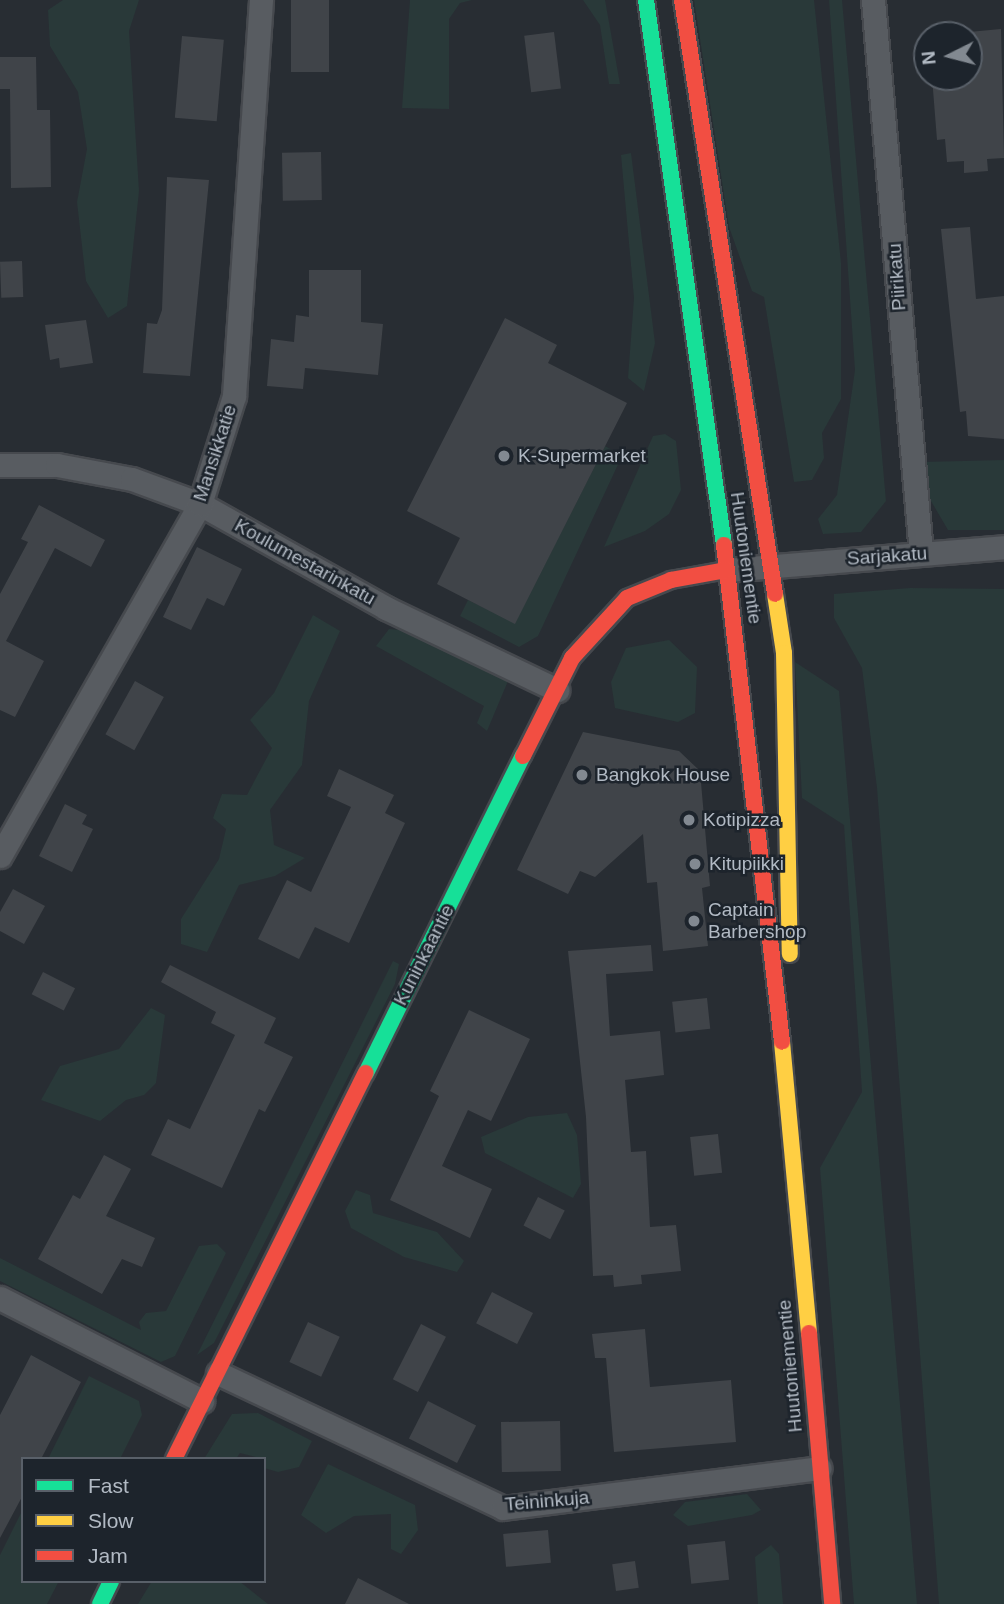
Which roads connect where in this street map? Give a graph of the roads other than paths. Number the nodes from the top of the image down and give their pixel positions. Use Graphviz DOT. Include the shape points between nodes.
graph roads {
  1 [pos="261,0"];
  2 [pos="646,0"];
  3 [pos="682,0"];
  4 [pos="873,0"];
  5 [pos="0,465"];
  6 [pos="200,504"];
  7 [pos="1004,547"];
  8 [pos="921,553"];
  9 [pos="770,569"];
  10 [pos="726,570"];
  11 [pos="556,690"];
  12 [pos="0,856"];
  13 [pos="791,1124"];
  14 [pos="0,1298"];
  15 [pos="218,1373"];
  16 [pos="202,1401"];
  17 [pos="175,1457"];
  18 [pos="820,1468"];
  19 [pos="110,1583"];
  20 [pos="100,1604"];
  21 [pos="832,1604"];
  1 -- 6 [label="street, Mansikkatie" via="234,396"];
  2 -- 10 [label="main road, Huutoniementie"];
  3 -- 9 [label="main road, Huutoniementie"];
  4 -- 8 [label="street, Piirikatu"];
  5 -- 6 [label="street, Koulumestarinkatu" via="57,466 132,479"];
  6 -- 11 [label="street, Koulumestarinkatu" via="386,608"];
  6 -- 12 [label="street, Mansikkatie"];
  7 -- 8 [label="street, Sarjakatu"];
  8 -- 9 [label="street, Sarjakatu"];
  9 -- 10 [label="street, Kuninkaantie"];
  9 -- 13 [label="main road, Huutoniementie" via="784,653"];
  10 -- 11 [label="main road, Kuninkaantie" via="661,583 627,598 596,627"];
  10 -- 13 [label="main road, Huutoniementie"];
  11 -- 15 [label="main road, Kuninkaantie"];
  13 -- 18 [label="main road, Huutoniementie"];
  14 -- 16 [label="street"];
  15 -- 16 [label="main road, Kuninkaantie"];
  15 -- 18 [label="street, Teininkuja" via="503,1508"];
  16 -- 17 [label="main road, Kuninkaantie"];
  18 -- 21 [label="main road, Huutoniementie"];
  19 -- 20 [label="main road"];
}
